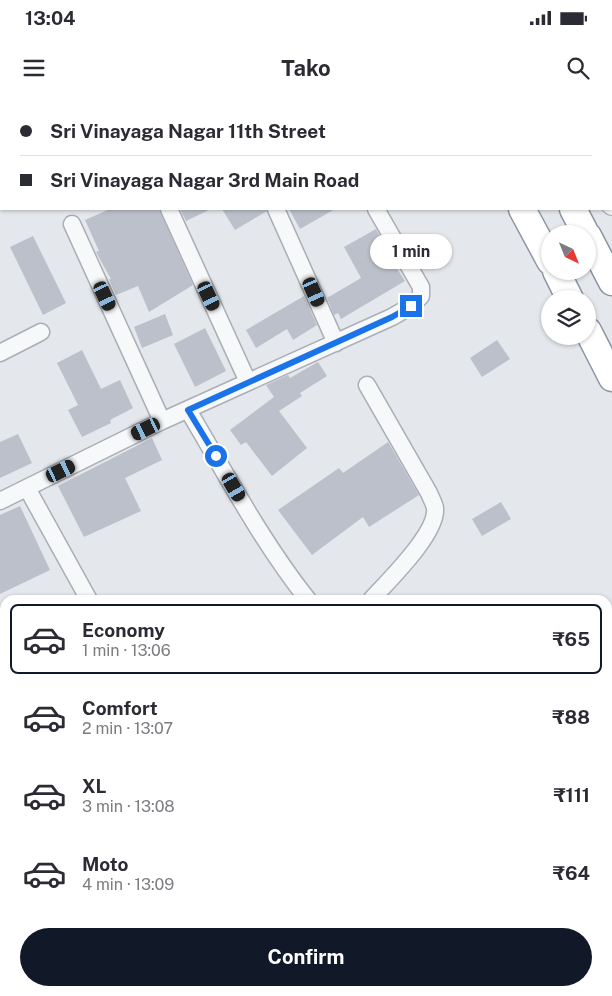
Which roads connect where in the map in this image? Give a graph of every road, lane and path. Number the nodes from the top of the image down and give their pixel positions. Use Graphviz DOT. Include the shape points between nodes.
graph roads {
  1 [pos="169,210"];
  2 [pos="276,210"];
  3 [pos="377,210"];
  4 [pos="523,210"];
  5 [pos="574,210"];
  6 [pos="72,224"];
  7 [pos="582,225"];
  8 [pos="541,244"];
  9 [pos="596,252"];
  10 [pos="612,282"];
  11 [pos="42,332"];
  12 [pos="336,343"];
  13 [pos="595,345"];
  14 [pos="0,353"];
  15 [pos="612,378"];
  16 [pos="248,382"];
  17 [pos="367,385"];
  18 [pos="188,410"];
  19 [pos="162,421"];
  20 [pos="27,488"];
  21 [pos="0,501"];
  22 [pos="86,595"];
  23 [pos="304,595"];
  24 [pos="375,595"];
  1 -- 16 [label="street"];
  2 -- 12 [label="street"];
  3 -- 12 [label="street" via="421,287 421,296 392,317"];
  4 -- 8 [label="highway"];
  5 -- 7 [label="highway"];
  6 -- 19 [label="street"];
  9 -- 10 [label="highway"];
  11 -- 14 [label="street"];
  12 -- 16 [label="street"];
  13 -- 15 [label="highway"];
  16 -- 18 [label="street"];
  17 -- 24 [label="street" via="430,493 435,509 432,525 420,545"];
  18 -- 19 [label="street"];
  18 -- 23 [label="street" via="262,534"];
  19 -- 20 [label="street"];
  20 -- 21 [label="street"];
  20 -- 22 [label="street"];
}
